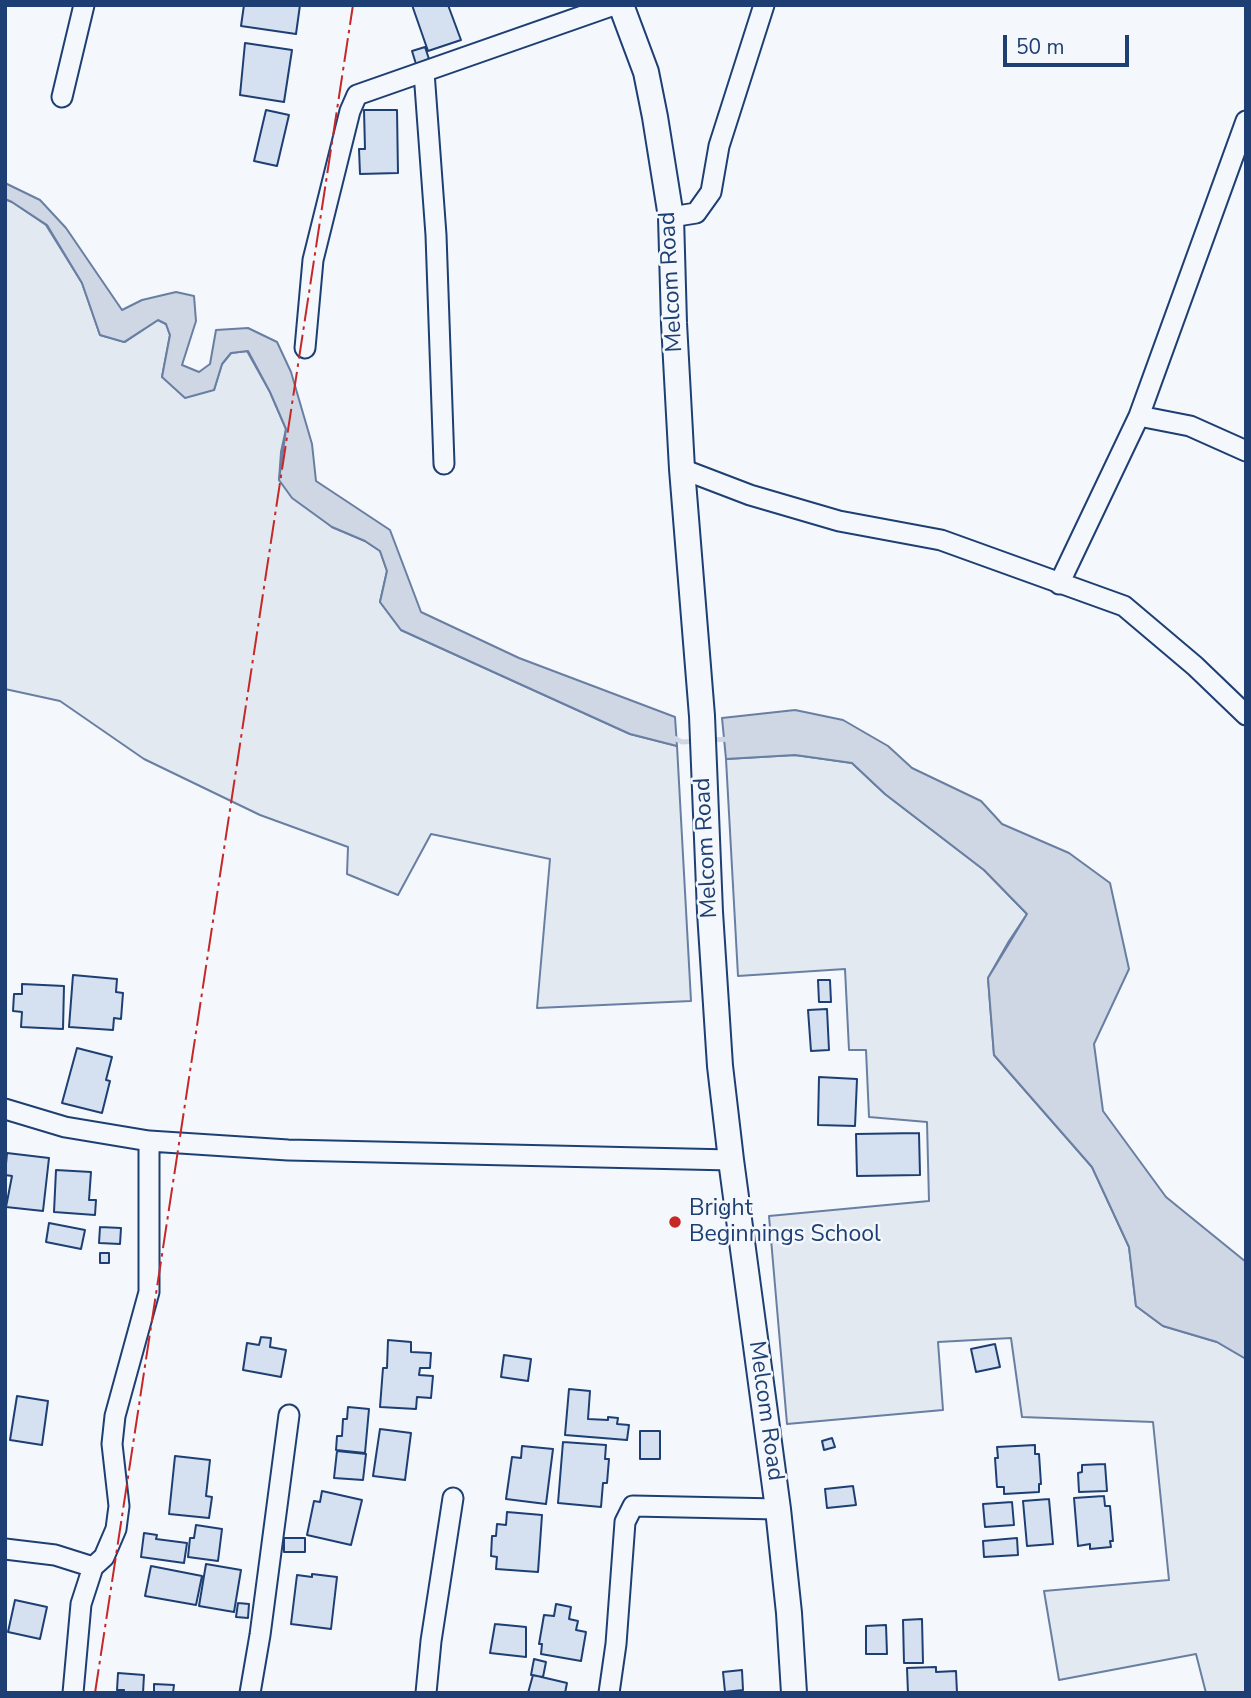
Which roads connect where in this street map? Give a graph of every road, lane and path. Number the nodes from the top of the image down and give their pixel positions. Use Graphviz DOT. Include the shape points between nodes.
graph roads {
  1 [pos="84,5"];
  2 [pos="614,5"];
  3 [pos="621,5"];
  4 [pos="764,5"];
  5 [pos="424,72"];
  6 [pos="62,97"];
  7 [pos="1245,125"];
  8 [pos="671,217"];
  9 [pos="305,348"];
  10 [pos="1139,416"];
  11 [pos="1246,451"];
  12 [pos="444,464"];
  13 [pos="682,469"];
  14 [pos="1059,583"];
  15 [pos="1246,715"];
  16 [pos="5,1109"];
  17 [pos="149,1141"];
  18 [pos="731,1160"];
  19 [pos="289,1415"];
  20 [pos="453,1497"];
  21 [pos="778,1509"];
  22 [pos="5,1549"];
  23 [pos="93,1567"];
  24 [pos="73,1693"];
  25 [pos="250,1693"];
  26 [pos="426,1693"];
  27 [pos="609,1693"];
  28 [pos="794,1693"];
  1 -- 6 [label="street"];
  2 -- 5 [label="street"];
  3 -- 8 [label="main road, Melcom Road" via="646,72"];
  4 -- 8 [label="street" via="719,146 711,192 696,213"];
  5 -- 9 [label="street" via="362,92 354,100 313,260"];
  5 -- 12 [label="street" via="436,235"];
  7 -- 10 [label="street"];
  8 -- 13 [label="main road, Melcom Road"];
  10 -- 11 [label="street" via="1190,426"];
  10 -- 14 [label="street"];
  13 -- 14 [label="street" via="839,521 941,540"];
  13 -- 18 [label="main road, Melcom Road" via="702,716 710,926"];
  14 -- 15 [label="street" via="1124,606"];
  16 -- 17 [label="street" via="65,1127"];
  17 -- 18 [label="street" via="288,1150"];
  17 -- 23 [label="street" via="149,1292 115,1416 116,1530 104,1557"];
  18 -- 21 [label="main road, Melcom Road"];
  19 -- 25 [label="street"];
  20 -- 26 [label="street"];
  21 -- 27 [label="street" via="633,1506 625,1522"];
  21 -- 28 [label="main road, Melcom Road"];
  22 -- 23 [label="street" via="55,1555"];
  23 -- 24 [label="street" via="81,1604"];
}
